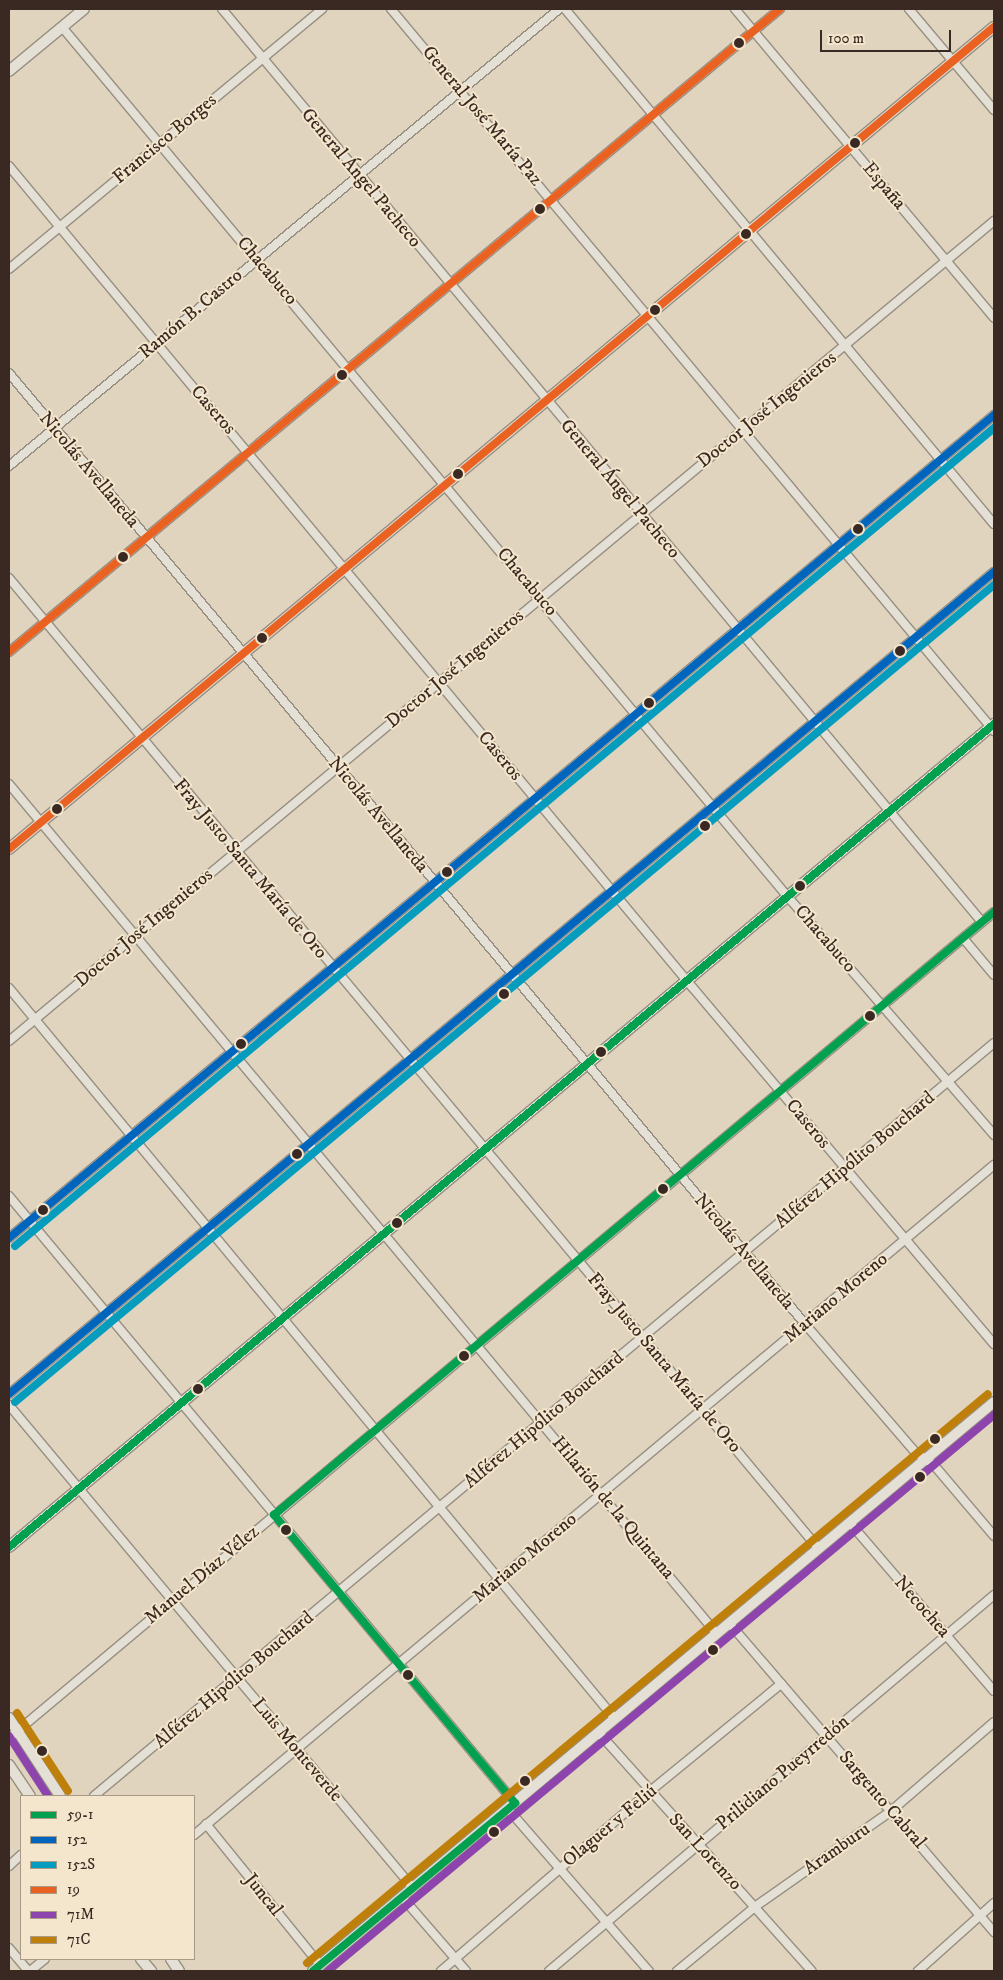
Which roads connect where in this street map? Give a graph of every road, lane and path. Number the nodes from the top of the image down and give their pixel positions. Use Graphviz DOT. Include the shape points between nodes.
graph roads {
  1 [pos="84,9"];
  2 [pos="222,9"];
  3 [pos="322,9"];
  4 [pos="392,9"];
  5 [pos="559,9"];
  6 [pos="565,9"];
  7 [pos="734,9"];
  8 [pos="780,9"];
  9 [pos="909,9"];
  10 [pos="62,27"];
  11 [pos="994,27"];
  12 [pos="753,31"];
  13 [pos="262,58"];
  14 [pos="953,61"];
  15 [pos="9,71"];
  16 [pos="460,91"];
  17 [pos="994,110"];
  18 [pos="652,115"];
  19 [pos="160,143"];
  20 [pos="850,147"];
  21 [pos="9,166"];
  22 [pos="359,175"];
  23 [pos="552,198"];
  24 [pos="994,220"];
  25 [pos="59,227"];
  26 [pos="749,231"];
  27 [pos="258,259"];
  28 [pos="947,261"];
  29 [pos="9,269"];
  30 [pos="451,286"];
  31 [pos="647,316"];
  32 [pos="994,318"];
  33 [pos="156,343"];
  34 [pos="845,346"];
  35 [pos="349,368"];
  36 [pos="9,373"];
  37 [pos="546,400"];
  38 [pos="994,415"];
  39 [pos="54,428"];
  40 [pos="742,430"];
  41 [pos="249,452"];
  42 [pos="941,461"];
  43 [pos="9,466"];
  44 [pos="446,484"];
  45 [pos="641,514"];
  46 [pos="994,524"];
  47 [pos="145,537"];
  48 [pos="839,545"];
  49 [pos="344,569"];
  50 [pos="994,572"];
  51 [pos="9,578"];
  52 [pos="540,598"];
  53 [pos="44,622"];
  54 [pos="738,630"];
  55 [pos="916,638"];
  56 [pos="9,652"];
  57 [pos="243,654"];
  58 [pos="439,683"];
  59 [pos="637,714"];
  60 [pos="815,722"];
  61 [pos="993,727"];
  62 [pos="142,738"];
  63 [pos="338,767"];
  64 [pos="9,784"];
  65 [pos="536,800"];
  66 [pos="713,807"];
  67 [pos="890,812"];
  68 [pos="41,822"];
  69 [pos="9,849"];
  70 [pos="235,852"];
  71 [pos="434,883"];
  72 [pos="611,889"];
  73 [pos="788,898"];
  74 [pos="994,912"];
  75 [pos="982,922"];
  76 [pos="136,936"];
  77 [pos="964,938"];
  78 [pos="332,968"];
  79 [pos="512,975"];
  80 [pos="994,975"];
  81 [pos="687,981"];
  82 [pos="9,988"];
  83 [pos="882,1006"];
  84 [pos="34,1019"];
  85 [pos="9,1041"];
  86 [pos="994,1043"];
  87 [pos="230,1051"];
  88 [pos="411,1058"];
  89 [pos="586,1066"];
  90 [pos="948,1082"];
  91 [pos="780,1091"];
  92 [pos="130,1134"];
  93 [pos="994,1135"];
  94 [pos="308,1142"];
  95 [pos="484,1149"];
  96 [pos="994,1165"];
  97 [pos="845,1168"];
  98 [pos="680,1176"];
  99 [pos="9,1196"];
  100 [pos="30,1221"];
  101 [pos="208,1228"];
  102 [pos="385,1233"];
  103 [pos="9,1238"];
  104 [pos="906,1239"];
  105 [pos="745,1252"];
  106 [pos="578,1260"];
  107 [pos="106,1313"];
  108 [pos="283,1318"];
  109 [pos="805,1324"];
  110 [pos="642,1338"];
  111 [pos="478,1344"];
  112 [pos="994,1344"];
  113 [pos="9,1394"];
  114 [pos="994,1402"];
  115 [pos="182,1404"];
  116 [pos="9,1405"];
  117 [pos="702,1410"];
  118 [pos="542,1422"];
  119 [pos="376,1430"];
  120 [pos="926,1459"];
  121 [pos="81,1489"];
  122 [pos="602,1493"];
  123 [pos="440,1508"];
  124 [pos="274,1515"];
  125 [pos="850,1523"];
  126 [pos="994,1536"];
  127 [pos="9,1547"];
  128 [pos="819,1549"];
  129 [pos="500,1579"];
  130 [pos="339,1592"];
  131 [pos="994,1596"];
  132 [pos="172,1600"];
  133 [pos="730,1624"];
  134 [pos="717,1634"];
  135 [pos="946,1636"];
  136 [pos="399,1664"];
  137 [pos="237,1678"];
  138 [pos="781,1684"];
  139 [pos="994,1691"];
  140 [pos="9,1718"];
  141 [pos="615,1719"];
  142 [pos="994,1722"];
  143 [pos="17,1731"];
  144 [pos="598,1733"];
  145 [pos="826,1736"];
  146 [pos="9,1738"];
  147 [pos="296,1749"];
  148 [pos="9,1765"];
  149 [pos="650,1792"];
  150 [pos="29,1795"];
  151 [pos="59,1795"];
  152 [pos="95,1795"];
  153 [pos="511,1806"];
  154 [pos="891,1810"];
  155 [pos="206,1824"];
  156 [pos="195,1834"];
  157 [pos="698,1844"];
  158 [pos="20,1856"];
  159 [pos="9,1866"];
  160 [pos="560,1869"];
  161 [pos="413,1888"];
  162 [pos="402,1897"];
  163 [pos="994,1904"];
  164 [pos="756,1906"];
  165 [pos="981,1915"];
  166 [pos="607,1922"];
  167 [pos="994,1932"];
  168 [pos="9,1948"];
  169 [pos="456,1959"];
  170 [pos="44,1960"];
  171 [pos="143,1960"];
  172 [pos="173,1960"];
  173 [pos="316,1968"];
  174 [pos="29,1971"];
  175 [pos="150,1971"];
  176 [pos="179,1971"];
  177 [pos="441,1971"];
  178 [pos="466,1971"];
  179 [pos="549,1971"];
  180 [pos="649,1971"];
  181 [pos="677,1971"];
  182 [pos="812,1971"];
  183 [pos="918,1971"];
  1 -- 10 [label="street"];
  2 -- 13 [label="street, General Ángel Pacheco"];
  3 -- 13 [label="street, Francisco Borges"];
  4 -- 16 [label="street, General José María Paz"];
  5 -- 16 [label="street, Ramón B. Castro"];
  6 -- 18 [label="street"];
  7 -- 12 [label="street, España"];
  8 -- 12 [label="street"];
  9 -- 14 [label="street"];
  10 -- 15 [label="street"];
  10 -- 19 [label="street, Chacabuco"];
  11 -- 14 [label="street"];
  12 -- 18 [label="street"];
  12 -- 20 [label="street, España"];
  13 -- 19 [label="street, Francisco Borges"];
  13 -- 22 [label="street, General Ángel Pacheco"];
  14 -- 17 [label="street"];
  14 -- 20 [label="street"];
  16 -- 22 [label="street, Ramón B. Castro"];
  16 -- 23 [label="street, General José María Paz"];
  18 -- 23 [label="street"];
  18 -- 26 [label="street"];
  19 -- 25 [label="street, Francisco Borges"];
  19 -- 27 [label="street, Chacabuco"];
  20 -- 26 [label="street"];
  20 -- 28 [label="street, España"];
  21 -- 25 [label="street, Caseros"];
  22 -- 27 [label="street, Ramón B. Castro"];
  22 -- 30 [label="street, General Ángel Pacheco"];
  23 -- 30 [label="street"];
  23 -- 31 [label="street, General José María Paz"];
  24 -- 28 [label="street, Doctor José Ingenieros"];
  25 -- 29 [label="street, Francisco Borges"];
  25 -- 33 [label="street, Caseros"];
  26 -- 31 [label="street"];
  26 -- 34 [label="street"];
  27 -- 33 [label="street, Ramón B. Castro"];
  27 -- 35 [label="street, Chacabuco"];
  28 -- 32 [label="street, España"];
  28 -- 34 [label="street, Doctor José Ingenieros"];
  30 -- 35 [label="street"];
  30 -- 37 [label="street, General Ángel Pacheco"];
  31 -- 37 [label="street"];
  31 -- 40 [label="street, General José María Paz"];
  33 -- 39 [label="street, Ramón B. Castro"];
  33 -- 41 [label="street, Caseros"];
  34 -- 40 [label="street, Doctor José Ingenieros"];
  34 -- 42 [label="street"];
  35 -- 41 [label="street"];
  35 -- 44 [label="street, Chacabuco"];
  36 -- 39 [label="street, Nicolás Avellaneda"];
  37 -- 44 [label="street"];
  37 -- 45 [label="street, General Ángel Pacheco"];
  38 -- 42 [label="street"];
  39 -- 43 [label="street, Ramón B. Castro"];
  39 -- 47 [label="street, Nicolás Avellaneda"];
  40 -- 45 [label="street, Doctor José Ingenieros"];
  40 -- 48 [label="street, General José María Paz"];
  41 -- 47 [label="street"];
  41 -- 49 [label="street, Caseros"];
  42 -- 46 [label="street"];
  42 -- 48 [label="street"];
  44 -- 49 [label="street"];
  44 -- 52 [label="street, Chacabuco"];
  45 -- 52 [label="street, Doctor José Ingenieros"];
  45 -- 54 [label="street, General Ángel Pacheco"];
  47 -- 53 [label="street"];
  47 -- 57 [label="street, Nicolás Avellaneda"];
  48 -- 54 [label="street"];
  48 -- 55 [label="street, General José María Paz"];
  49 -- 57 [label="street"];
  49 -- 58 [label="street, Caseros"];
  50 -- 55 [label="street"];
  51 -- 53 [label="street, Fray Justo Santa María de Oro"];
  52 -- 58 [label="street, Doctor José Ingenieros"];
  52 -- 59 [label="street, Chacabuco"];
  53 -- 56 [label="street"];
  53 -- 62 [label="street, Fray Justo Santa María de Oro"];
  54 -- 59 [label="street"];
  54 -- 60 [label="street, General Ángel Pacheco"];
  55 -- 60 [label="street"];
  55 -- 61 [label="street, General José María Paz"];
  57 -- 62 [label="street"];
  57 -- 63 [label="street, Nicolás Avellaneda"];
  58 -- 63 [label="street, Doctor José Ingenieros"];
  58 -- 65 [label="street, Caseros"];
  59 -- 65 [label="street"];
  59 -- 66 [label="street, Chacabuco"];
  60 -- 66 [label="street"];
  60 -- 67 [label="street, General Ángel Pacheco"];
  61 -- 67 [label="street"];
  62 -- 68 [label="street"];
  62 -- 70 [label="street, Fray Justo Santa María de Oro"];
  63 -- 70 [label="street, Doctor José Ingenieros"];
  63 -- 71 [label="street, Nicolás Avellaneda"];
  64 -- 68 [label="street, Hilarión de la Quintana"];
  65 -- 71 [label="street"];
  65 -- 72 [label="street, Caseros"];
  66 -- 72 [label="street"];
  66 -- 73 [label="street, Chacabuco"];
  67 -- 73 [label="street"];
  67 -- 75 [label="street, General Ángel Pacheco"];
  68 -- 69 [label="street"];
  68 -- 76 [label="street, Hilarión de la Quintana"];
  70 -- 76 [label="street, Doctor José Ingenieros"];
  70 -- 78 [label="street, Fray Justo Santa María de Oro"];
  71 -- 78 [label="street"];
  71 -- 79 [label="street, Nicolás Avellaneda"];
  72 -- 79 [label="street"];
  72 -- 81 [label="street, Caseros"];
  73 -- 81 [label="street"];
  73 -- 83 [label="street, Chacabuco"];
  74 -- 75 [label="street, Manuel Díaz Vélez"];
  75 -- 77 [label="street, Manuel Díaz Vélez"];
  76 -- 84 [label="street, Doctor José Ingenieros"];
  76 -- 87 [label="street, Hilarión de la Quintana"];
  77 -- 80 [label="street"];
  77 -- 83 [label="street, Manuel Díaz Vélez"];
  78 -- 87 [label="street"];
  78 -- 88 [label="street, Fray Justo Santa María de Oro"];
  79 -- 88 [label="street"];
  79 -- 89 [label="street, Nicolás Avellaneda"];
  81 -- 89 [label="street"];
  81 -- 91 [label="street, Caseros"];
  82 -- 84 [label="street"];
  83 -- 90 [label="street, Chacabuco"];
  83 -- 91 [label="street, Manuel Díaz Vélez"];
  84 -- 85 [label="street, Doctor José Ingenieros"];
  84 -- 92 [label="street"];
  86 -- 90 [label="street, Alférez Hipólito Bouchard"];
  87 -- 92 [label="street"];
  87 -- 94 [label="street, Hilarión de la Quintana"];
  88 -- 94 [label="street"];
  88 -- 95 [label="street, Fray Justo Santa María de Oro"];
  89 -- 95 [label="street"];
  89 -- 98 [label="street, Nicolás Avellaneda"];
  90 -- 93 [label="street, Chacabuco"];
  90 -- 97 [label="street, Alférez Hipólito Bouchard"];
  91 -- 97 [label="street, Caseros"];
  91 -- 98 [label="street, Manuel Díaz Vélez"];
  92 -- 100 [label="street"];
  92 -- 101 [label="street"];
  94 -- 101 [label="street"];
  94 -- 102 [label="street, Hilarión de la Quintana"];
  95 -- 102 [label="street"];
  95 -- 106 [label="street, Fray Justo Santa María de Oro"];
  96 -- 104 [label="street, Mariano Moreno"];
  97 -- 104 [label="street, Caseros"];
  97 -- 105 [label="street, Alférez Hipólito Bouchard"];
  98 -- 105 [label="street, Nicolás Avellaneda"];
  98 -- 106 [label="street, Manuel Díaz Vélez"];
  99 -- 100 [label="street"];
  100 -- 103 [label="street"];
  100 -- 107 [label="street"];
  101 -- 107 [label="street"];
  101 -- 108 [label="street"];
  102 -- 108 [label="street"];
  102 -- 111 [label="street, Hilarión de la Quintana"];
  104 -- 109 [label="street, Mariano Moreno"];
  104 -- 112 [label="street, Caseros"];
  105 -- 109 [label="street, Nicolás Avellaneda"];
  105 -- 110 [label="street, Alférez Hipólito Bouchard"];
  106 -- 110 [label="street, Fray Justo Santa María de Oro"];
  106 -- 111 [label="street, Manuel Díaz Vélez"];
  107 -- 113 [label="street"];
  107 -- 115 [label="street"];
  108 -- 115 [label="street"];
  108 -- 119 [label="street"];
  109 -- 117 [label="street, Mariano Moreno"];
  109 -- 120 [label="street, Nicolás Avellaneda" via="915,1452"];
  110 -- 117 [label="street, Fray Justo Santa María de Oro"];
  110 -- 118 [label="street, Alférez Hipólito Bouchard"];
  111 -- 118 [label="street, Hilarión de la Quintana"];
  111 -- 119 [label="street, Manuel Díaz Vélez"];
  114 -- 120 [label="street"];
  115 -- 121 [label="street"];
  115 -- 124 [label="street"];
  116 -- 121 [label="street, Luis Monteverde"];
  117 -- 122 [label="street, Mariano Moreno"];
  117 -- 128 [label="street, Fray Justo Santa María de Oro"];
  118 -- 122 [label="street, Hilarión de la Quintana"];
  118 -- 123 [label="street, Alférez Hipólito Bouchard"];
  119 -- 123 [label="street"];
  119 -- 124 [label="street, Manuel Díaz Vélez"];
  120 -- 125 [label="street"];
  120 -- 126 [label="street, Nicolás Avellaneda"];
  121 -- 127 [label="street"];
  121 -- 132 [label="street, Luis Monteverde"];
  122 -- 129 [label="street, Mariano Moreno"];
  122 -- 134 [label="street, Hilarión de la Quintana"];
  123 -- 129 [label="street"];
  123 -- 130 [label="street, Alférez Hipólito Bouchard"];
  124 -- 130 [label="street"];
  124 -- 132 [label="street, Manuel Díaz Vélez"];
  125 -- 128 [label="street"];
  125 -- 135 [label="street, Necochea"];
  128 -- 133 [label="street"];
  129 -- 136 [label="street, Mariano Moreno"];
  129 -- 141 [label="street"];
  130 -- 136 [label="street"];
  130 -- 137 [label="street, Alférez Hipólito Bouchard"];
  131 -- 135 [label="street, Prilidiano Pueyrredón"];
  132 -- 137 [label="street, Luis Monteverde"];
  132 -- 143 [label="street, Manuel Díaz Vélez"];
  133 -- 134 [label="street"];
  133 -- 138 [label="street, Sargento Cabral"];
  134 -- 141 [label="street"];
  135 -- 139 [label="street, Necochea"];
  135 -- 145 [label="street, Prilidiano Pueyrredón"];
  136 -- 147 [label="street, Mariano Moreno"];
  136 -- 153 [label="street"];
  137 -- 147 [label="street, Luis Monteverde"];
  137 -- 152 [label="street, Alférez Hipólito Bouchard"];
  138 -- 145 [label="street, Sargento Cabral"];
  138 -- 149 [label="street, Olaguer y Feliú"];
  140 -- 143 [label="street"];
  141 -- 144 [label="street"];
  142 -- 154 [label="street, Aramburu"];
  143 -- 146 [label="street, Manuel Díaz Vélez"];
  143 -- 151 [label="street"];
  144 -- 149 [label="street, San Lorenzo"];
  144 -- 153 [label="street"];
  145 -- 154 [label="street, Sargento Cabral"];
  145 -- 157 [label="street, Prilidiano Pueyrredón"];
  147 -- 155 [label="street, Mariano Moreno"];
  147 -- 161 [label="street, Luis Monteverde"];
  148 -- 150 [label="street"];
  149 -- 157 [label="street, San Lorenzo"];
  149 -- 160 [label="street, Olaguer y Feliú"];
  153 -- 160 [label="street"];
  153 -- 161 [label="street"];
  154 -- 164 [label="street, Aramburu"];
  154 -- 165 [label="street, Sargento Cabral"];
  155 -- 156 [label="street, Mariano Moreno"];
  155 -- 173 [label="street, Juncal"];
  157 -- 164 [label="street, San Lorenzo"];
  157 -- 166 [label="street, Prilidiano Pueyrredón"];
  158 -- 159 [label="street"];
  160 -- 166 [label="street"];
  160 -- 169 [label="street, Olaguer y Feliú"];
  161 -- 162 [label="street"];
  162 -- 169 [label="street"];
  162 -- 173 [label="street"];
  163 -- 165 [label="street"];
  164 -- 181 [label="street, Aramburu"];
  164 -- 182 [label="street, San Lorenzo"];
  165 -- 167 [label="street, Sargento Cabral"];
  165 -- 183 [label="street"];
  166 -- 179 [label="street, Prilidiano Pueyrredón"];
  166 -- 180 [label="street"];
  168 -- 174 [label="street"];
  169 -- 177 [label="street, Olaguer y Feliú"];
  169 -- 178 [label="street"];
  170 -- 174 [label="street"];
  171 -- 175 [label="street"];
  172 -- 176 [label="street"];
}
